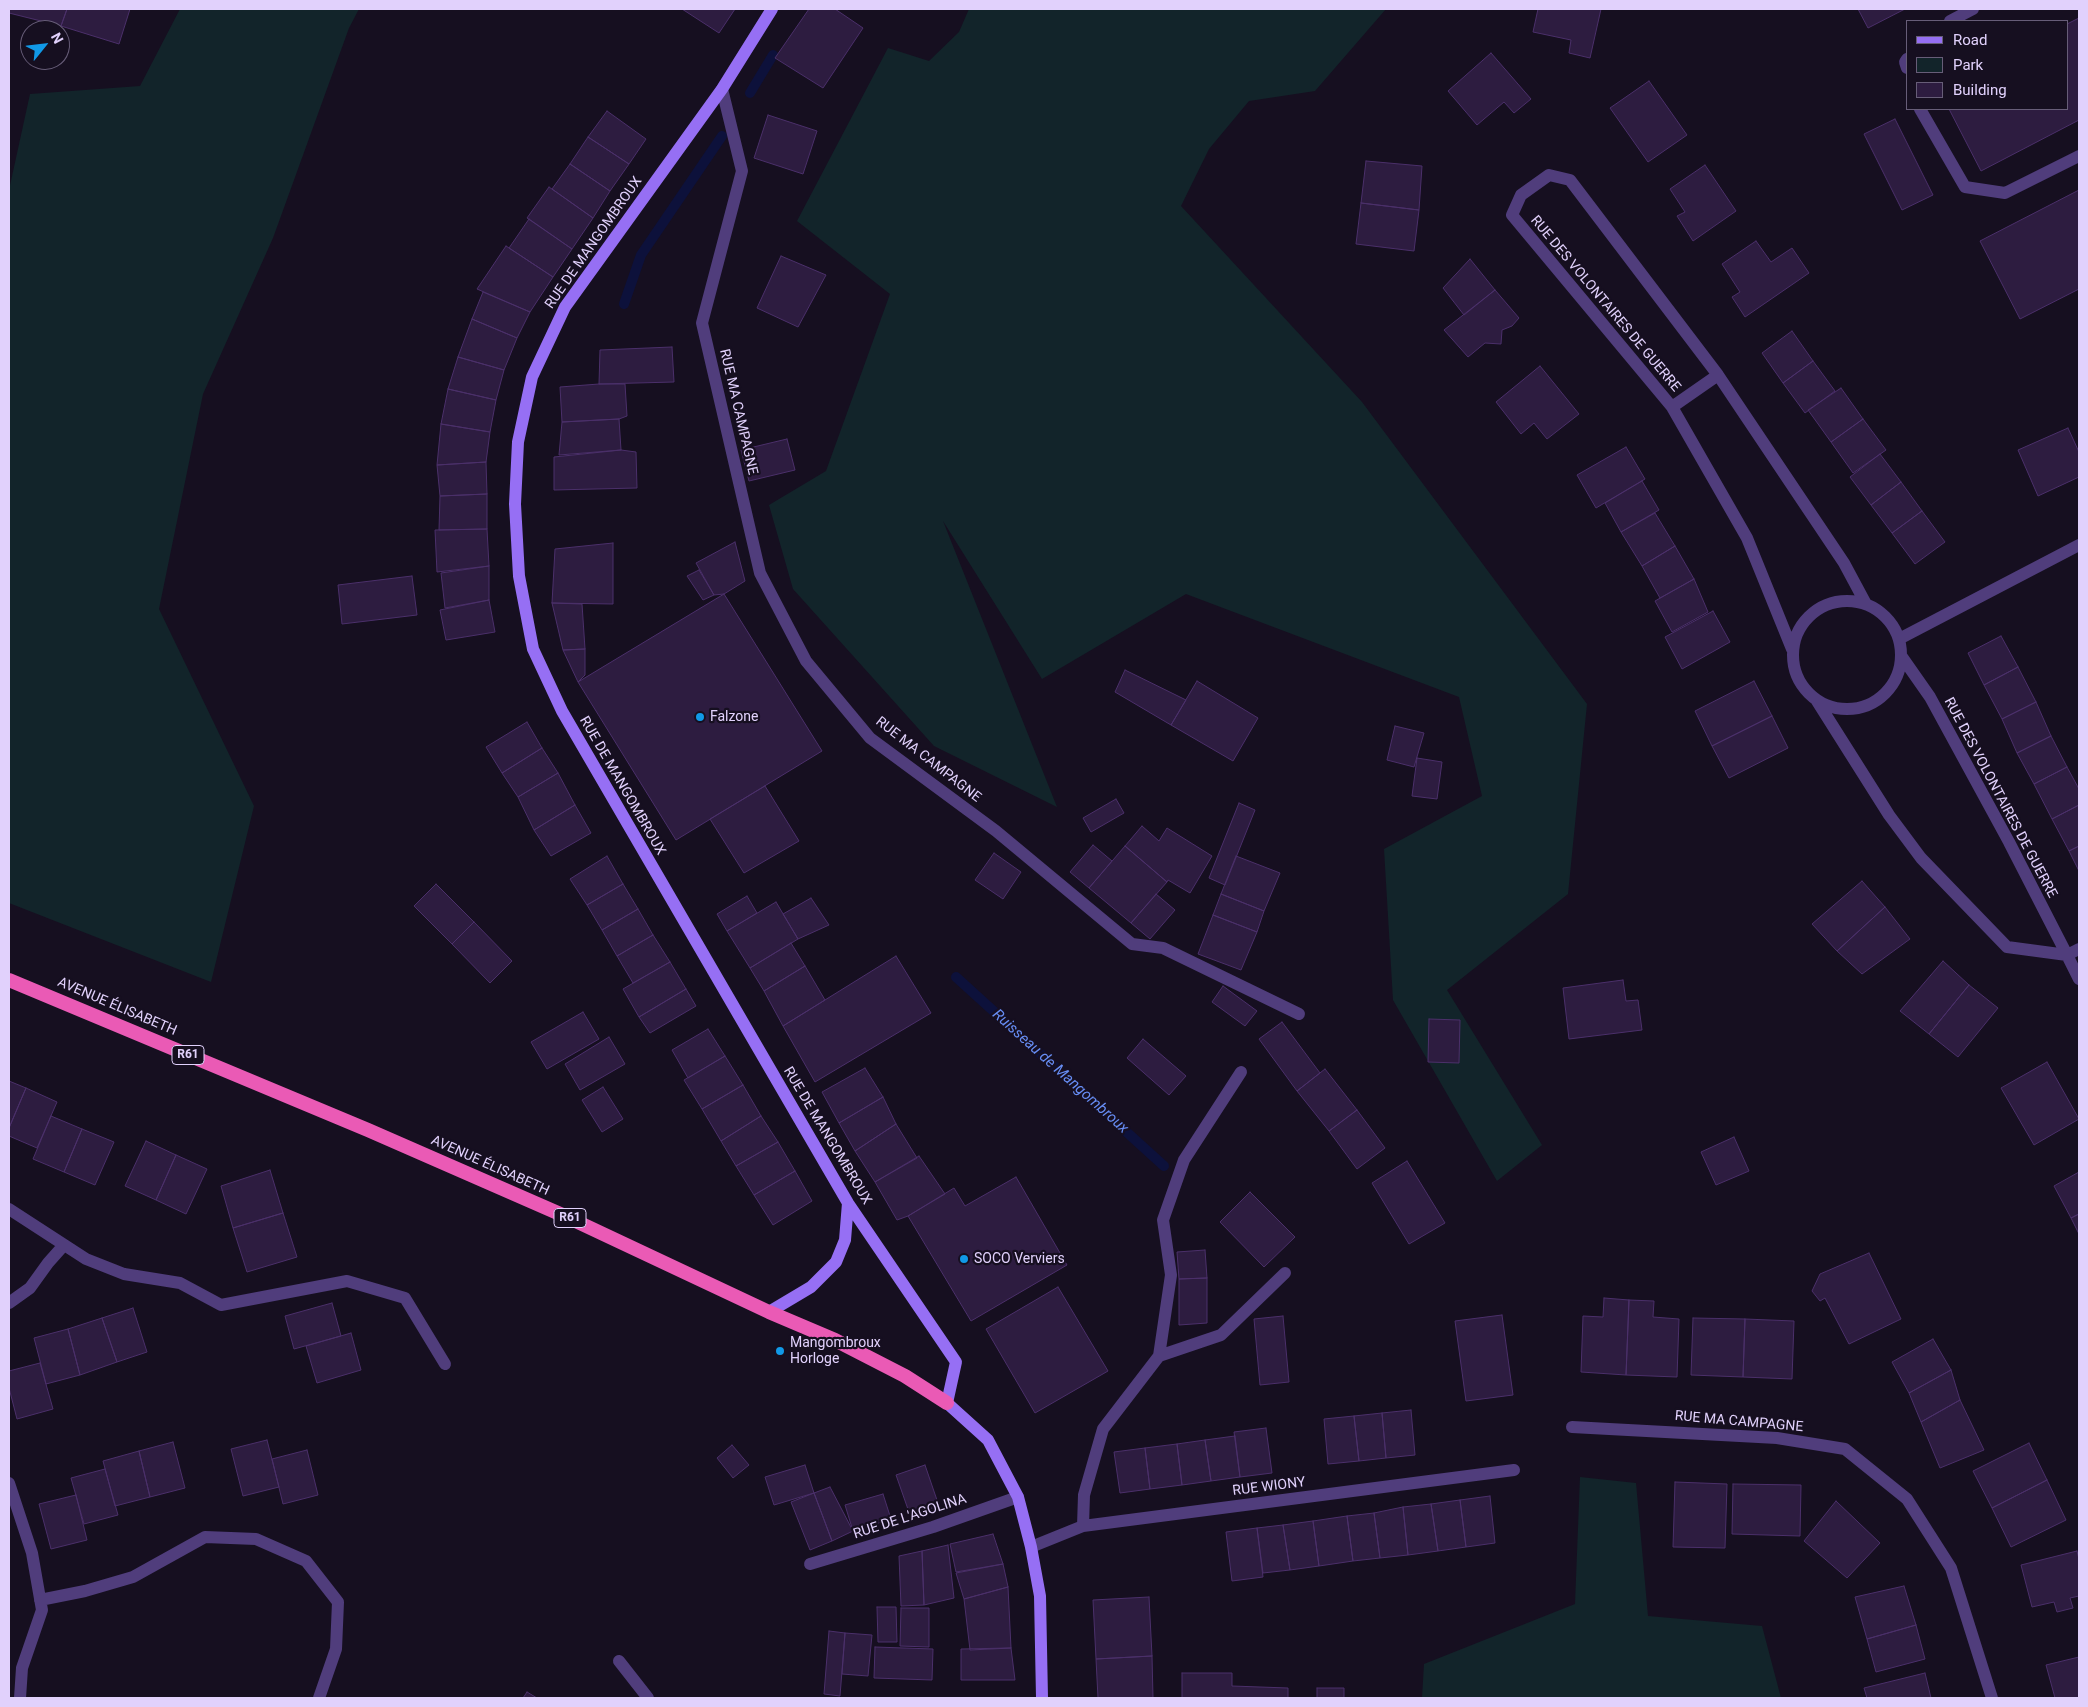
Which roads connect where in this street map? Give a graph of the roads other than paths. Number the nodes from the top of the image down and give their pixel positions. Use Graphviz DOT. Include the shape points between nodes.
graph roads {
  1 [pos="772,9"];
  2 [pos="1973,9"];
  3 [pos="1952,20"];
  4 [pos="722,89"];
  5 [pos="1921,110"];
  6 [pos="2079,156"];
  7 [pos="1718,374"];
  8 [pos="1672,406"];
  9 [pos="2079,545"];
  10 [pos="1866,604"];
  11 [pos="1899,639"];
  12 [pos="1792,649"];
  13 [pos="1902,657"];
  14 [pos="1817,701"];
  15 [pos="2079,948"];
  16 [pos="2067,955"];
  17 [pos="2079,979"];
  18 [pos="9,980"];
  19 [pos="1299,1014"];
  20 [pos="1241,1072"];
  21 [pos="848,1203"];
  22 [pos="9,1209"];
  23 [pos="64,1245"];
  24 [pos="1285,1273"];
  25 [pos="9,1303"];
  26 [pos="769,1312"];
  27 [pos="1159,1356"];
  28 [pos="445,1364"];
  29 [pos="947,1403"];
  30 [pos="1572,1427"];
  31 [pos="1514,1470"];
  32 [pos="9,1483"];
  33 [pos="1018,1497"];
  34 [pos="1083,1526"];
  35 [pos="1031,1547"];
  36 [pos="810,1564"];
  37 [pos="40,1600"];
  38 [pos="619,1661"];
  39 [pos="20,1698"];
  40 [pos="319,1698"];
  41 [pos="648,1698"];
  42 [pos="1042,1698"];
  43 [pos="1992,1698"];
  1 -- 4 [label="main road, RUE DE MANGOMBROUX"];
  2 -- 3 [label="street"];
  4 -- 19 [label="street, RUE MA CAMPAGNE" via="742,171 702,324 760,573 806,661 870,738 996,831 1132,944 1163,948"];
  4 -- 21 [label="main road, RUE DE MANGOMBROUX" via="565,307 532,378 518,442 515,504 519,576 534,649 562,711"];
  5 -- 6 [label="street" via="1965,187 2005,193"];
  7 -- 8 [label="street"];
  7 -- 8 [label="street, RUE DES VOLONTAIRES DE GUERRE" via="1570,180 1548,175 1536,182 1521,195 1512,215"];
  7 -- 10 [label="street, RUE DES VOLONTAIRES DE GUERRE" via="1844,563"];
  8 -- 12 [label="street, RUE DES VOLONTAIRES DE GUERRE" via="1747,538"];
  9 -- 11 [label="street"];
  10 -- 11 [label="street, RUE DES VOLONTAIRES DE GUERRE" via="1890,622"];
  10 -- 12 [label="street, RUE DES VOLONTAIRES DE GUERRE" via="1844,600 1825,605 1808,616 1798,629"];
  11 -- 13 [label="street, RUE DES VOLONTAIRES DE GUERRE"];
  12 -- 14 [label="street, RUE DES VOLONTAIRES DE GUERRE" via="1794,671 1803,688"];
  13 -- 14 [label="street, RUE DES VOLONTAIRES DE GUERRE" via="1900,671 1888,692 1878,701 1861,709 1835,709"];
  13 -- 16 [label="street, RUE DES VOLONTAIRES DE GUERRE" via="1930,697"];
  14 -- 16 [label="street, RUE DES VOLONTAIRES DE GUERRE" via="1889,815 1921,858 2007,947"];
  15 -- 16 [label="street"];
  16 -- 17 [label="street, RUE DES VOLONTAIRES DE GUERRE"];
  18 -- 26 [label="highway, AVENUE ÉLISABETH / R61" via="368,1130 567,1217"];
  20 -- 27 [label="street" via="1184,1160 1162,1220 1171,1275"];
  21 -- 26 [label="main road" via="845,1240 836,1262 811,1287"];
  21 -- 29 [label="main road, RUE DE MANGOMBROUX" via="956,1362"];
  22 -- 23 [label="street"];
  23 -- 25 [label="street" via="30,1288"];
  23 -- 28 [label="street" via="86,1259 124,1274 180,1283 221,1305 347,1281 405,1298"];
  24 -- 27 [label="street" via="1221,1335"];
  26 -- 29 [label="highway, AVENUE ÉLISABETH / R61" via="896,1371"];
  27 -- 34 [label="street" via="1103,1429 1084,1495"];
  29 -- 33 [label="main road" via="988,1440"];
  30 -- 43 [label="street, RUE MA CAMPAGNE" via="1777,1438 1845,1449 1907,1498 1951,1568"];
  31 -- 34 [label="street, RUE WIONY"];
  32 -- 37 [label="street" via="32,1553"];
  33 -- 35 [label="main road"];
  33 -- 36 [label="street, RUE DE L'AGOLINA"];
  34 -- 35 [label="street, RUE WIONY"];
  35 -- 42 [label="main road" via="1040,1596"];
  37 -- 39 [label="street" via="42,1610 22,1668"];
  37 -- 40 [label="street" via="133,1577 205,1537 256,1539 306,1561 338,1602 336,1649"];
  38 -- 41 [label="street"];
}
